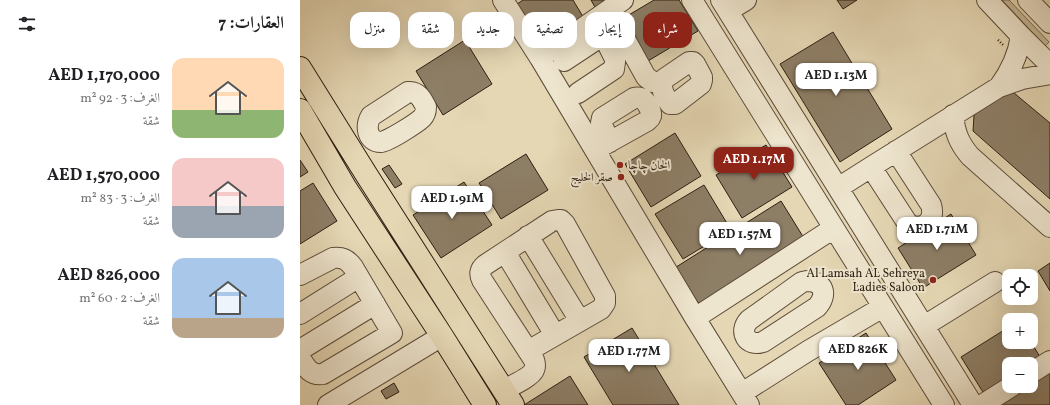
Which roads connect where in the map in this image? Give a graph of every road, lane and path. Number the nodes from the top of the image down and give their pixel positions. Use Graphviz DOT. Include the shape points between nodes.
graph roads {
  1 [pos="503,0"];
  2 [pos="692,0"];
  3 [pos="746,0"];
  4 [pos="987,0"];
  5 [pos="1028,0"];
  6 [pos="724,6"];
  7 [pos="1050,23"];
  8 [pos="585,33"];
  9 [pos="1021,36"];
  10 [pos="585,43"];
  11 [pos="614,48"];
  12 [pos="630,48"];
  13 [pos="540,58"];
  14 [pos="564,61"];
  15 [pos="1050,64"];
  16 [pos="300,68"];
  17 [pos="1050,74"];
  18 [pos="662,84"];
  19 [pos="999,87"];
  20 [pos="578,93"];
  21 [pos="300,110"];
  22 [pos="953,115"];
  23 [pos="372,138"];
  24 [pos="896,151"];
  25 [pos="353,153"];
  26 [pos="871,166"];
  27 [pos="838,188"];
  28 [pos="1050,227"];
  29 [pos="834,228"];
  30 [pos="528,236"];
  31 [pos="505,252"];
  32 [pos="300,275"];
  33 [pos="359,277"];
  34 [pos="995,282"];
  35 [pos="375,304"];
  36 [pos="883,307"];
  37 [pos="300,314"];
  38 [pos="695,318"];
  39 [pos="580,321"];
  40 [pos="791,324"];
  41 [pos="924,326"];
  42 [pos="392,333"];
  43 [pos="555,335"];
  44 [pos="442,336"];
  45 [pos="300,350"];
  46 [pos="528,351"];
  47 [pos="808,351"];
  48 [pos="407,356"];
  49 [pos="300,358"];
  50 [pos="1050,361"];
  51 [pos="1038,369"];
  52 [pos="1002,392"];
  53 [pos="508,398"];
  54 [pos="745,399"];
  55 [pos="328,405"];
  56 [pos="485,405"];
  57 [pos="944,405"];
  58 [pos="972,405"];
  59 [pos="982,405"];
  1 -- 13 [label="street"];
  2 -- 29 [label="street"];
  3 -- 6 [label="street"];
  4 -- 9 [label="street"];
  5 -- 7 [label="street"];
  6 -- 27 [label="street"];
  8 -- 13 [label="street"];
  9 -- 15 [label="street"];
  9 -- 19 [label="street" via="1012,68"];
  10 -- 14 [label="street"];
  11 -- 20 [label="street" via="614,69"];
  12 -- 18 [label="street" via="646,77"];
  13 -- 38 [label="street" via="602,146"];
  16 -- 25 [label="main road"];
  17 -- 19 [label="street" via="1022,79"];
  19 -- 22 [label="street"];
  21 -- 44 [label="main road" via="345,186"];
  22 -- 24 [label="street"];
  22 -- 28 [label="street" via="954,127 963,148"];
  23 -- 25 [label="street"];
  24 -- 26 [label="street"];
  24 -- 26 [label="street" via="931,205 932,215 927,224 918,227 908,224"];
  25 -- 53 [label="main road"];
  26 -- 27 [label="street"];
  27 -- 41 [label="street"];
  29 -- 36 [label="street"];
  29 -- 38 [label="street"];
  30 -- 31 [label="street"];
  30 -- 39 [label="street"];
  30 -- 39 [label="street" via="555,220 561,220 564,224 606,300 604,306"];
  31 -- 43 [label="street"];
  31 -- 46 [label="street" via="482,267 480,274"];
  32 -- 33 [label="street" via="327,260 339,257 349,262"];
  33 -- 35 [label="street"];
  33 -- 37 [label="street"];
  34 -- 41 [label="street"];
  35 -- 42 [label="street"];
  35 -- 45 [label="street"];
  36 -- 47 [label="street"];
  36 -- 57 [label="street"];
  38 -- 54 [label="street"];
  39 -- 43 [label="street"];
  40 -- 47 [label="street"];
  41 -- 58 [label="street"];
  42 -- 48 [label="street"];
  42 -- 49 [label="street" via="323,374 308,370"];
  43 -- 46 [label="street"];
  44 -- 48 [label="street"];
  44 -- 56 [label="main road"];
  46 -- 53 [label="street" via="534,360 534,370"];
  47 -- 54 [label="street"];
  48 -- 55 [label="street"];
  50 -- 51 [label="street"];
  52 -- 59 [label="street"];
}
